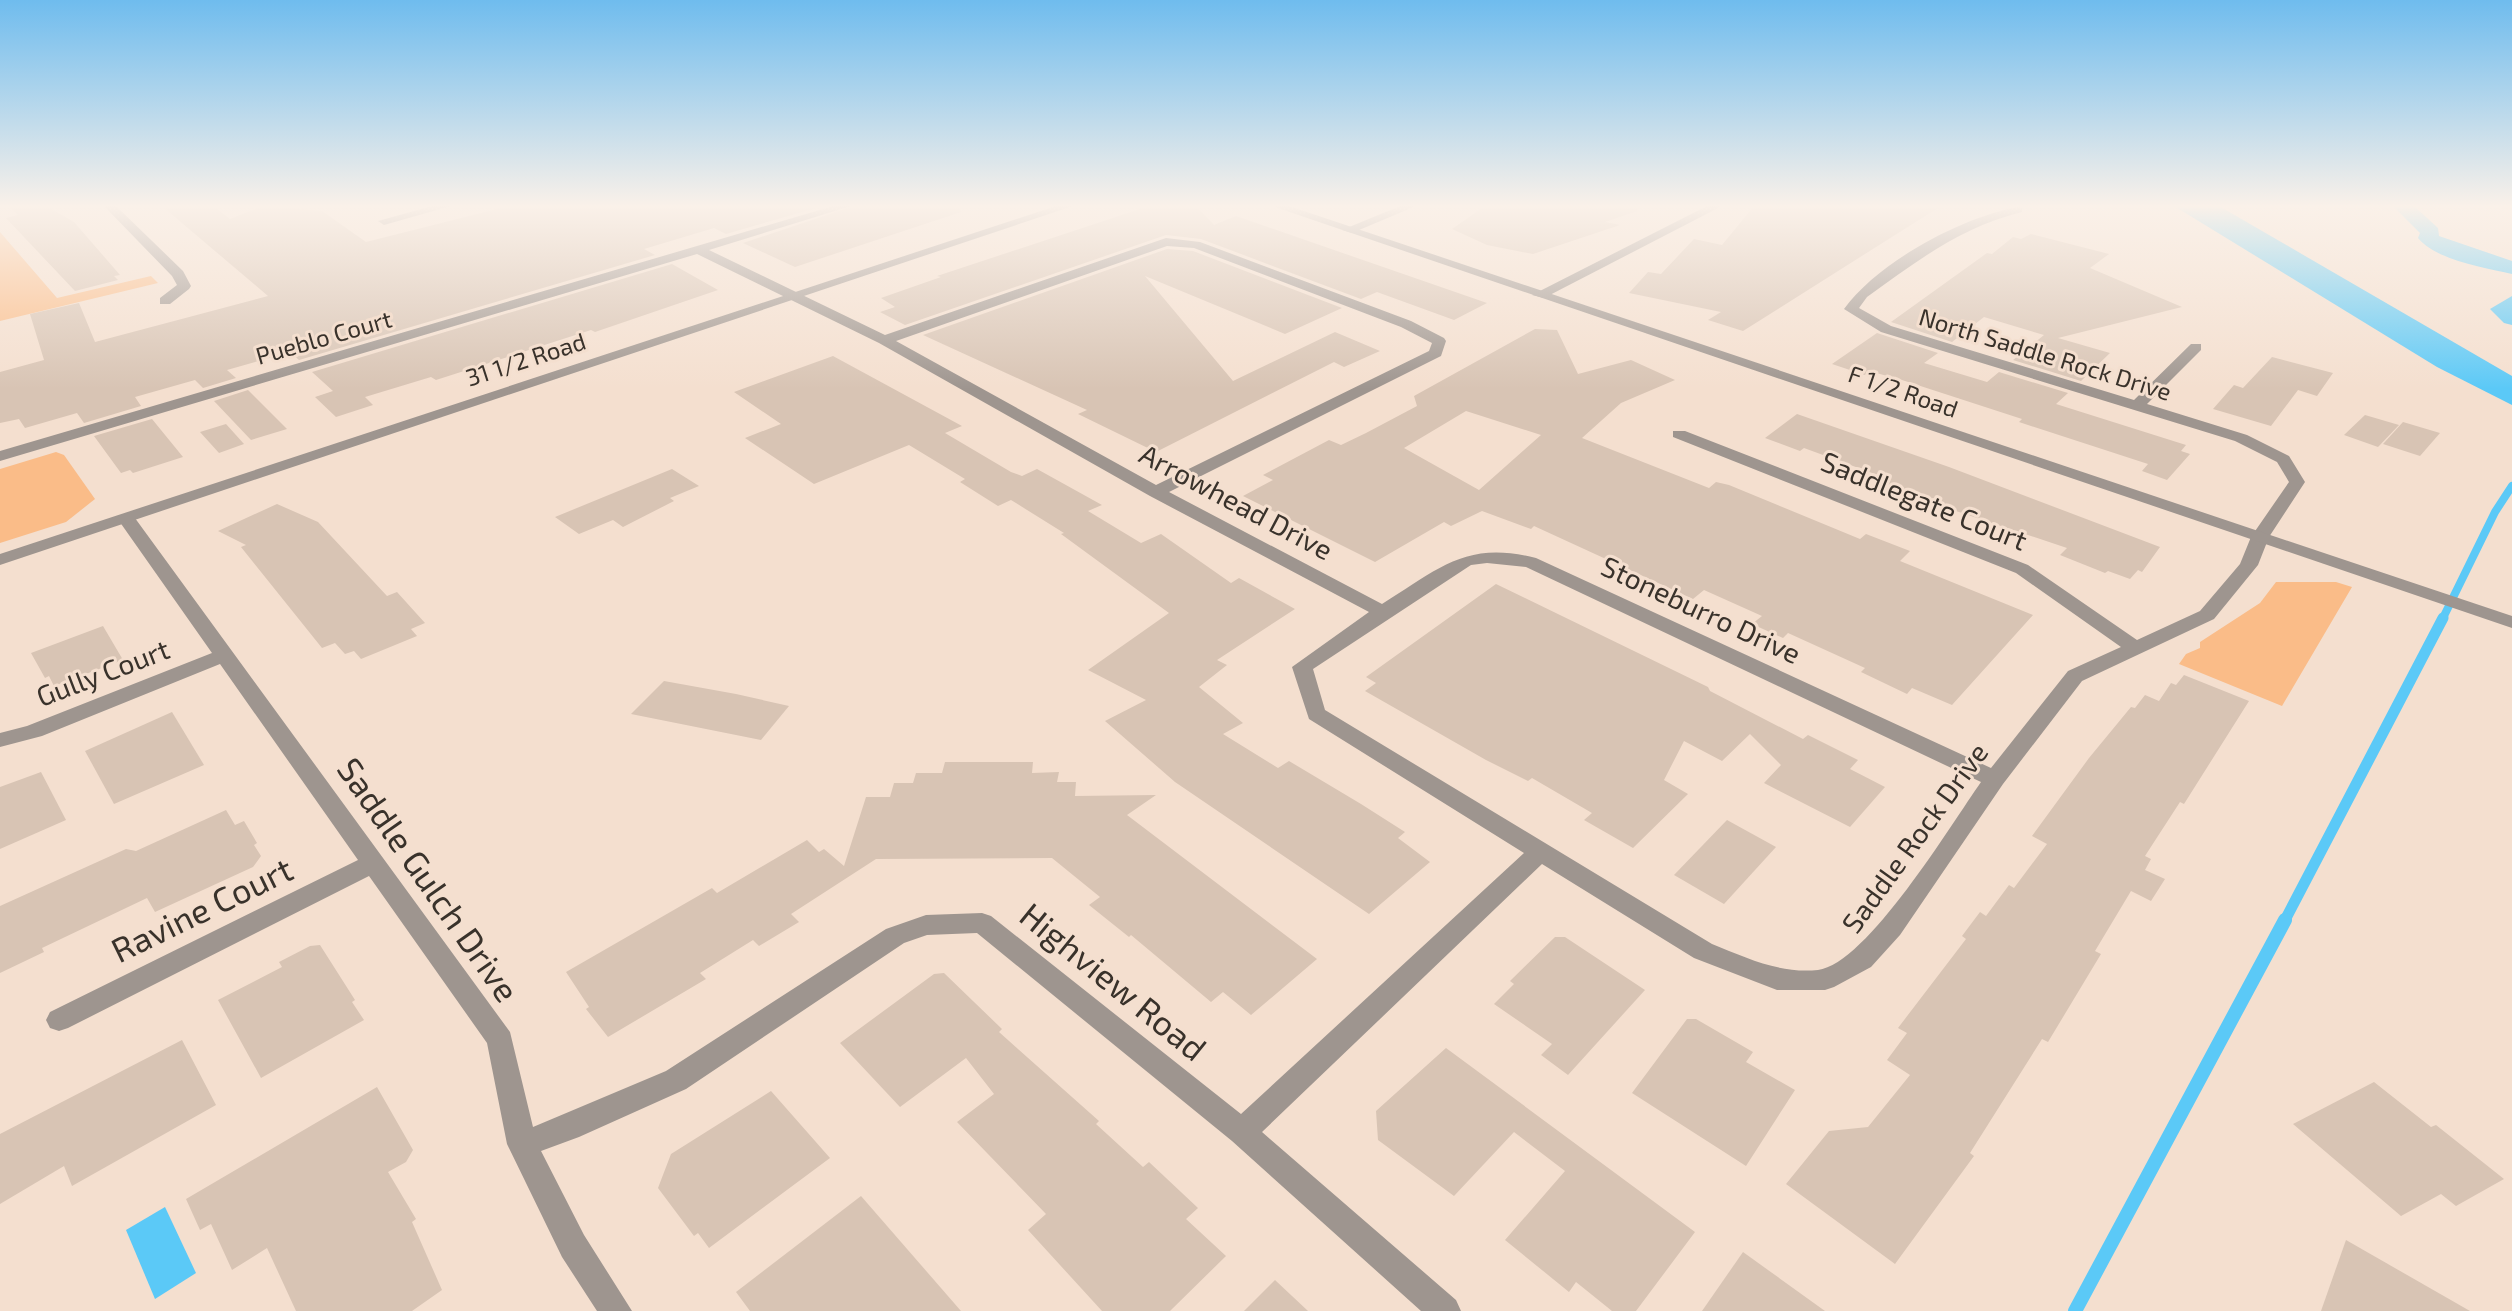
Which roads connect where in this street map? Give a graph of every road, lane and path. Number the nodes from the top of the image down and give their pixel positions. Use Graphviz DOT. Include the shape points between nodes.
graph roads {
  1 [pos="171,267"];
  2 [pos="641,267"];
  3 [pos="734,267"];
  4 [pos="885,267"];
  5 [pos="1094,267"];
  6 [pos="1255,267"];
  7 [pos="1457,267"];
  8 [pos="1594,267"];
  9 [pos="1902,267"];
  10 [pos="1539,295"];
  11 [pos="796,297"];
  12 [pos="165,301"];
  13 [pos="884,340"];
  14 [pos="2196,347"];
  15 [pos="2137,406"];
  16 [pos="1679,434"];
  17 [pos="0,456"];
  18 [pos="1156,492"];
  19 [pos="126,518"];
  20 [pos="2260,537"];
  21 [pos="0,560"];
  22 [pos="1383,612"];
  23 [pos="2512,622"];
  24 [pos="2134,647"];
  25 [pos="226,655"];
  26 [pos="0,740"];
  27 [pos="1995,779"];
  28 [pos="1540,852"];
  29 [pos="375,862"];
  30 [pos="59,1020"];
  31 [pos="1242,1132"];
  32 [pos="522,1144"];
  33 [pos="616,1311"];
  34 [pos="1445,1311"];
  1 -- 12 [label="street" via="184,286"];
  2 -- 17 [label="street, Pueblo Court"];
  3 -- 11 [label="street, Arrowhead Drive"];
  4 -- 11 [label="street, 31 1/2 Road"];
  5 -- 13 [label="street"];
  6 -- 18 [label="street" via="1406,324 1439,341 1436,353"];
  7 -- 10 [label="street, F 1/2 Road"];
  8 -- 10 [label="street"];
  9 -- 15 [label="street, North Saddle Rock Drive" via="1862,294 1851,309 1886,329"];
  10 -- 20 [label="street, F 1/2 Road"];
  11 -- 13 [label="street, Arrowhead Drive"];
  11 -- 19 [label="street, 31 1/2 Road"];
  13 -- 18 [label="street, Arrowhead Drive"];
  14 -- 15 [label="street"];
  15 -- 20 [label="street, North Saddle Rock Drive" via="2241,438 2283,459 2297,482"];
  16 -- 24 [label="street, Saddlegate Court" via="2022,569"];
  18 -- 22 [label="street, Arrowhead Drive"];
  19 -- 21 [label="street, 31 1/2 Road"];
  19 -- 25 [label="street, Saddle Gulch Drive"];
  20 -- 23 [label="street, F 1/2 Road"];
  20 -- 24 [label="street, Saddle Rock Drive" via="2249,565 2207,615"];
  22 -- 27 [label="street, Stoneburro Drive" via="1466,560 1530,562"];
  22 -- 28 [label="street" via="1302,667 1316,714"];
  24 -- 27 [label="street, Saddle Rock Drive" via="2075,676"];
  25 -- 26 [label="street, Gully Court"];
  25 -- 29 [label="street, Saddle Gulch Drive"];
  27 -- 28 [label="street, Saddle Rock Drive" via="1891,928 1862,960 1825,980 1777,980 1703,951"];
  28 -- 31 [label="street"];
  29 -- 30 [label="street, Ravine Court"];
  29 -- 32 [label="street, Saddle Gulch Drive" via="500,1040"];
  31 -- 32 [label="street, Highview Road" via="982,923 926,925 895,936 676,1080"];
  31 -- 34 [label="street, Highview Road"];
  32 -- 33 [label="street, Saddle Gulch Drive" via="573,1246"];
}
